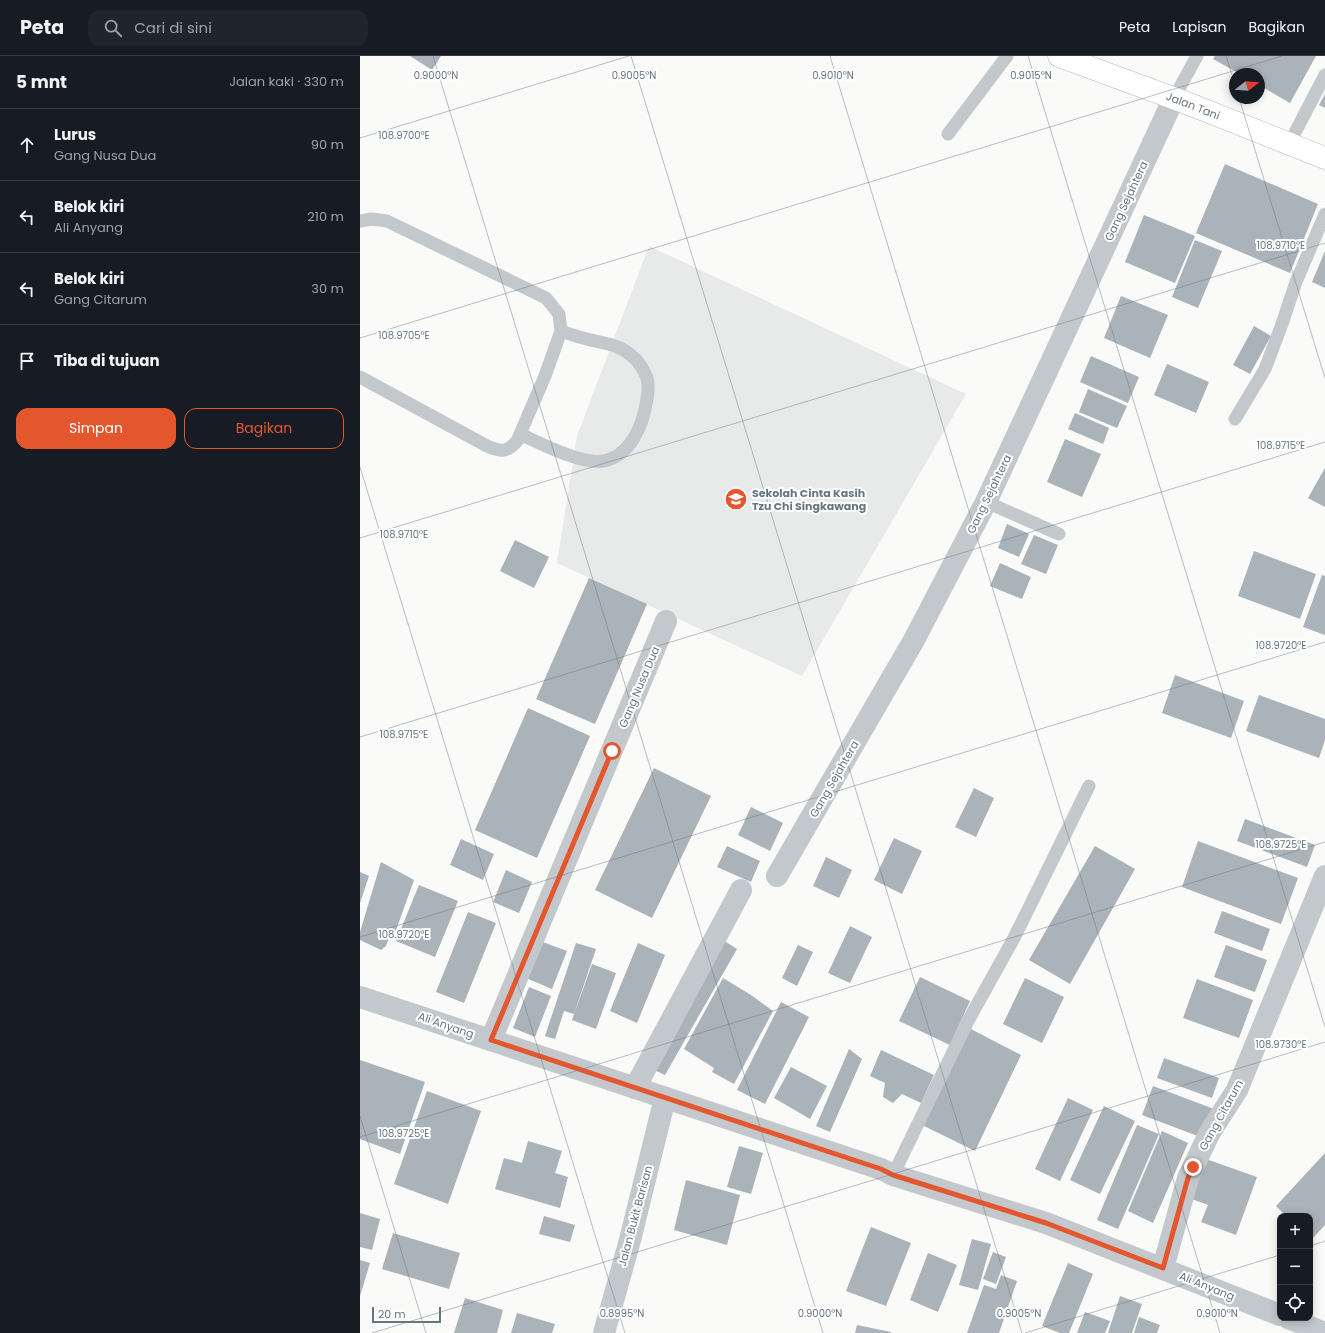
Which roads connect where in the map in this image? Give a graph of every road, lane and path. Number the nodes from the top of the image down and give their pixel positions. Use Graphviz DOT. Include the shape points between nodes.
graph roads {
  1 [pos="1007,56"];
  2 [pos="1059,56"];
  3 [pos="1197,56"];
  4 [pos="1325,75"];
  5 [pos="1174,98"];
  6 [pos="948,134"];
  7 [pos="1290,144"];
  8 [pos="1325,158"];
  9 [pos="1325,214"];
  10 [pos="360,221"];
  11 [pos="561,331"];
  12 [pos="360,377"];
  13 [pos="1235,419"];
  14 [pos="520,434"];
  15 [pos="986,502"];
  16 [pos="1059,534"];
  17 [pos="666,621"];
  18 [pos="1089,786"];
  19 [pos="777,876"];
  20 [pos="1325,876"];
  21 [pos="741,890"];
  22 [pos="360,997"];
  23 [pos="491,1040"];
  24 [pos="635,1088"];
  25 [pos="665,1098"];
  26 [pos="893,1175"];
  27 [pos="1163,1268"];
  28 [pos="1277,1314"];
  29 [pos="1295,1321"];
  30 [pos="604,1333"];
  31 [pos="1325,1333"];
  1 -- 6 [label="lane"];
  2 -- 5 [label="highway, Jalan Tani"];
  3 -- 5 [label="lane"];
  4 -- 7 [label="lane"];
  5 -- 7 [label="highway, Jalan Tani"];
  5 -- 15 [label="street, Gang Sejahtera"];
  7 -- 8 [label="highway, Jalan Tani"];
  9 -- 13 [label="lane" via="1296,282 1265,369"];
  10 -- 11 [label="lane" via="387,221 546,298 559,314"];
  11 -- 14 [label="lane"];
  11 -- 14 [label="lane" via="618,346 632,356 647,379 645,415 628,447 616,458 601,462 583,460"];
  12 -- 14 [label="lane" via="500,451 511,448"];
  15 -- 16 [label="lane"];
  15 -- 19 [label="street, Gang Sejahtera" via="914,640"];
  17 -- 23 [label="street, Gang Nusa Dua"];
  18 -- 26 [label="lane" via="1014,938 968,1021"];
  20 -- 27 [label="street, Gang Citarum" via="1237,1090 1210,1132 1188,1178"];
  21 -- 24 [label="street"];
  22 -- 23 [label="street, Ali Anyang"];
  23 -- 24 [label="street, Ali Anyang"];
  24 -- 25 [label="street, Ali Anyang"];
  25 -- 26 [label="street, Ali Anyang"];
  25 -- 30 [label="street, Jalan Bukit Barisan"];
  26 -- 27 [label="street, Ali Anyang" via="1046,1223"];
  27 -- 28 [label="street, Ali Anyang"];
  29 -- 31 [label="street"];
}
